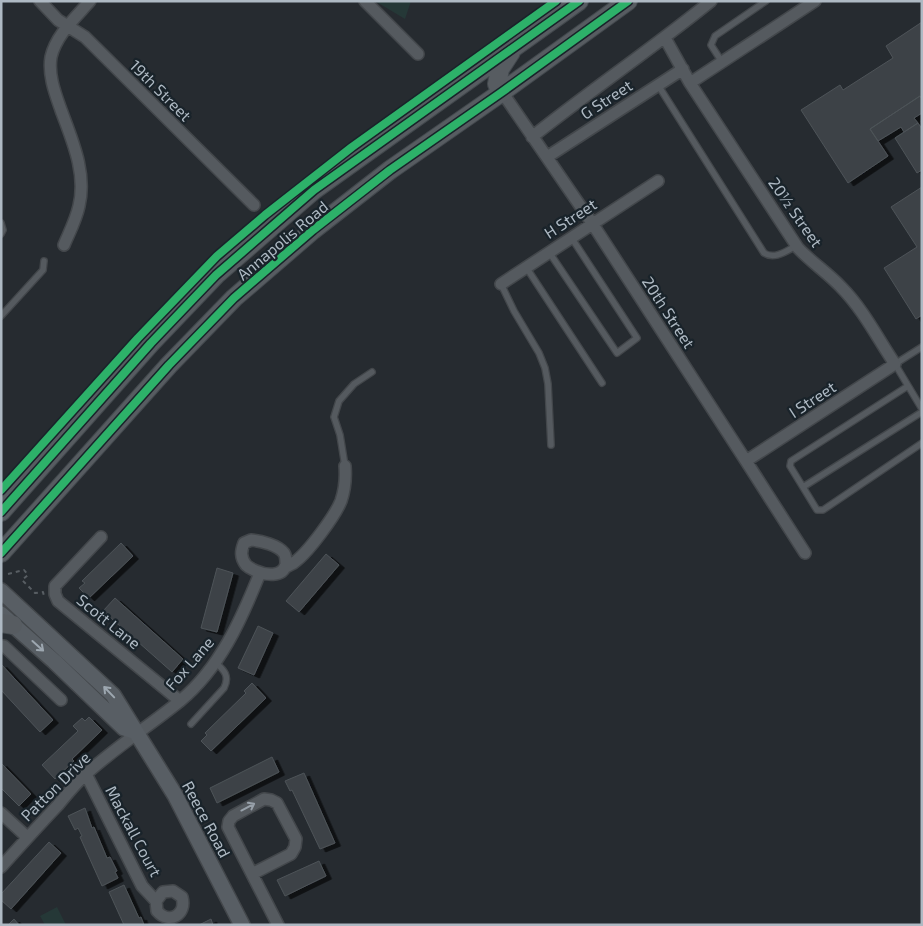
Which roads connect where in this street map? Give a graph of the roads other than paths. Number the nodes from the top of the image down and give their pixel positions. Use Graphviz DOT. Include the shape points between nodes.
graph roads {
  1 [pos="40,1"];
  2 [pos="90,1"];
  3 [pos="364,1"];
  4 [pos="578,1"];
  5 [pos="628,1"];
  6 [pos="711,1"];
  7 [pos="766,1"];
  8 [pos="815,1"];
  9 [pos="68,26"];
  10 [pos="665,38"];
  11 [pos="514,47"];
  12 [pos="418,54"];
  13 [pos="722,62"];
  14 [pos="683,68"];
  15 [pos="690,83"];
  16 [pos="658,85"];
  17 [pos="502,92"];
  18 [pos="532,137"];
  19 [pos="547,157"];
  20 [pos="658,181"];
  21 [pos="254,205"];
  22 [pos="1,223"];
  23 [pos="592,224"];
  24 [pos="1,234"];
  25 [pos="571,237"];
  26 [pos="64,246"];
  27 [pos="796,246"];
  28 [pos="549,252"];
  29 [pos="44,261"];
  30 [pos="526,267"];
  31 [pos="501,284"];
  32 [pos="1,316"];
  33 [pos="922,347"];
  34 [pos="895,364"];
  35 [pos="372,372"];
  36 [pos="602,383"];
  37 [pos="908,386"];
  38 [pos="922,411"];
  39 [pos="922,443"];
  40 [pos="551,445"];
  41 [pos="746,460"];
  42 [pos="345,466"];
  43 [pos="803,487"];
  44 [pos="1,512"];
  45 [pos="101,537"];
  46 [pos="1,553"];
  47 [pos="804,553"];
  48 [pos="286,567"];
  49 [pos="260,573"];
  50 [pos="1,591"];
  51 [pos="5,621"];
  52 [pos="1,646"];
  53 [pos="216,663"];
  54 [pos="61,700"];
  55 [pos="180,701"];
  56 [pos="191,724"];
  57 [pos="137,732"];
  58 [pos="86,774"];
  59 [pos="1,813"];
  60 [pos="28,837"];
  61 [pos="1,867"];
  62 [pos="252,874"];
  63 [pos="156,900"];
  64 [pos="242,925"];
  65 [pos="278,925"];
  1 -- 9 [label="street, 19th Street"];
  2 -- 9 [label="street"];
  3 -- 12 [label="street"];
  4 -- 11 [label="main road, Annapolis Road"];
  5 -- 17 [label="main road, Annapolis Road"];
  6 -- 10 [label="street"];
  7 -- 13 [label="lane" via="714,36 710,45"];
  8 -- 13 [label="street"];
  9 -- 21 [label="street, 19th Street" via="85,37"];
  9 -- 26 [label="street" via="54,50 50,65 51,79 79,165 81,185 79,206"];
  10 -- 14 [label="street, 20½ Street"];
  10 -- 18 [label="street"];
  11 -- 17 [label="main road" via="500,68 496,84"];
  11 -- 44 [label="main road, Annapolis Road" via="314,190 216,275"];
  13 -- 15 [label="street"];
  14 -- 15 [label="street, 20½ Street"];
  14 -- 16 [label="street, G Street"];
  15 -- 27 [label="street, 20½ Street"];
  16 -- 19 [label="street, G Street"];
  16 -- 27 [label="lane" via="764,252 776,256"];
  17 -- 18 [label="street, 20th Street"];
  17 -- 46 [label="main road, Annapolis Road" via="390,170 234,298 169,365"];
  18 -- 19 [label="street, 20th Street"];
  19 -- 23 [label="street, 20th Street"];
  20 -- 23 [label="street, H Street"];
  22 -- 24 [label="lane"];
  23 -- 25 [label="street, H Street"];
  23 -- 41 [label="street, 20th Street"];
  25 -- 28 [label="street, H Street"];
  25 -- 28 [label="lane" via="637,338 617,353"];
  27 -- 34 [label="street, 20½ Street" via="841,287"];
  28 -- 30 [label="street, H Street"];
  29 -- 32 [label="lane" via="42,270"];
  30 -- 31 [label="street, H Street"];
  30 -- 36 [label="lane"];
  31 -- 40 [label="lane" via="540,353 545,368"];
  33 -- 34 [label="lane"];
  34 -- 37 [label="lane"];
  34 -- 41 [label="street, I Street"];
  35 -- 42 [label="lane" via="339,400 334,417"];
  37 -- 38 [label="lane"];
  37 -- 43 [label="lane" via="791,461 790,466"];
  38 -- 43 [label="lane"];
  39 -- 43 [label="lane" via="822,510 817,510"];
  41 -- 47 [label="street, 20th Street"];
  42 -- 48 [label="street" via="344,492 336,511 322,532 296,561"];
  45 -- 55 [label="street, Scott Lane" via="55,586 58,601"];
  48 -- 49 [label="street" via="276,574"];
  48 -- 49 [label="street" via="283,552 251,540 244,543 242,559 248,568"];
  49 -- 53 [label="street, Fox Lane"];
  57 -- 50 [label="main road, Reece Road, one-way" via="113,695"];
  51 -- 57 [label="main road, one-way" via="124,728"];
  52 -- 54 [label="street"];
  53 -- 55 [label="street, Fox Lane"];
  53 -- 56 [label="lane" via="227,676 227,683"];
  55 -- 57 [label="street, Fox Lane"];
  57 -- 58 [label="street, Patton Drive"];
  57 -- 64 [label="main road, Reece Road" via="175,795"];
  58 -- 60 [label="street, Patton Drive"];
  58 -- 63 [label="street, Mackall Court" via="142,886"];
  59 -- 60 [label="street"];
  60 -- 61 [label="street, Patton Drive"];
  62 -- 62 [label="street, one-way" via="228,821 264,799 271,800 277,804 296,839 295,847 291,854"];
  62 -- 65 [label="street"];
}
